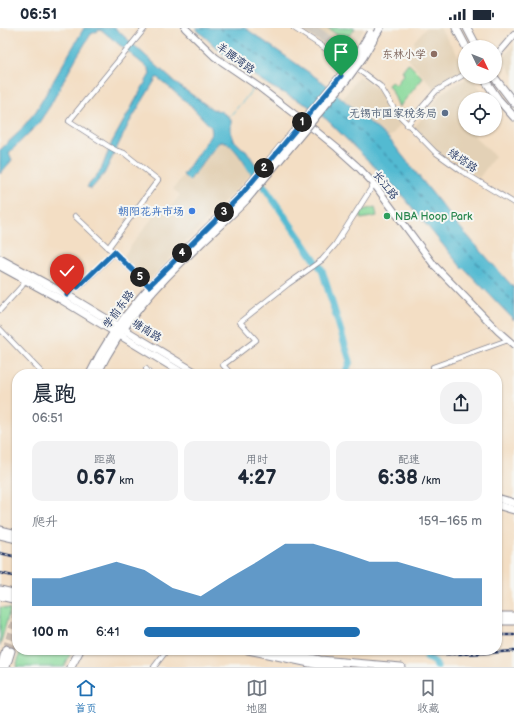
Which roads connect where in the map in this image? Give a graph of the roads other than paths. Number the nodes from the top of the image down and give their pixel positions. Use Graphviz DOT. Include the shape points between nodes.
graph roads {
  1 [pos="145,28"];
  2 [pos="185,28"];
  3 [pos="294,28"];
  4 [pos="380,28"];
  5 [pos="456,28"];
  6 [pos="466,28"];
  7 [pos="372,32"];
  8 [pos="514,35"];
  9 [pos="462,40"];
  10 [pos="473,40"];
  11 [pos="502,48"];
  12 [pos="458,78"];
  13 [pos="488,84"];
  14 [pos="499,84"];
  15 [pos="259,87"];
  16 [pos="514,103"];
  17 [pos="514,116"];
  18 [pos="407,125"];
  19 [pos="374,184"];
  20 [pos="243,198"];
  21 [pos="514,203"];
  22 [pos="75,216"];
  23 [pos="108,248"];
  24 [pos="114,252"];
  25 [pos="0,259"];
  26 [pos="6,266"];
  27 [pos="25,280"];
  28 [pos="149,286"];
  29 [pos="67,295"];
  30 [pos="0,310"];
  31 [pos="118,328"];
  32 [pos="0,329"];
  33 [pos="508,340"];
  34 [pos="514,345"];
  35 [pos="433,367"];
  36 [pos="38,369"];
  37 [pos="93,369"];
  38 [pos="99,369"];
  39 [pos="177,369"];
  40 [pos="189,369"];
  41 [pos="227,369"];
  42 [pos="502,499"];
  43 [pos="514,503"];
  44 [pos="502,506"];
  45 [pos="514,510"];
  46 [pos="0,530"];
  47 [pos="12,533"];
  48 [pos="0,535"];
  49 [pos="12,538"];
  50 [pos="0,590"];
  51 [pos="12,593"];
  52 [pos="0,596"];
  53 [pos="12,599"];
  54 [pos="502,616"];
  55 [pos="514,616"];
  56 [pos="502,621"];
  57 [pos="514,621"];
  58 [pos="77,655"];
  59 [pos="163,655"];
  60 [pos="272,655"];
  61 [pos="296,655"];
  62 [pos="1,667"];
  63 [pos="6,667"];
  64 [pos="71,667"];
  65 [pos="154,667"];
  66 [pos="338,667"];
  67 [pos="402,667"];
  1 -- 23 [label="street" via="70,121 108,146 124,153 158,180"];
  2 -- 15 [label="street, 羊腰湾路" via="215,56"];
  3 -- 18 [label="street, 绿塔路" via="380,86"];
  4 -- 7 [label="main road"];
  5 -- 9 [label="main road"];
  6 -- 10 [label="main road"];
  7 -- 20 [label="main road, bridge" via="363,57 347,79"];
  8 -- 11 [label="street"];
  12 -- 18 [label="street" via="436,91"];
  13 -- 17 [label="main road"];
  14 -- 16 [label="main road"];
  15 -- 19 [label="street, 长江路" via="337,148"];
  18 -- 21 [label="street, 绿塔路" via="435,152"];
  19 -- 33 [label="street, 长江路" via="434,265"];
  19 -- 41 [label="street" via="336,245 322,260 240,322 256,340 223,365"];
  20 -- 28 [label="main road, 学前东路"];
  20 -- 31 [label="main road, 学前东路" via="230,217 153,290"];
  22 -- 23 [label="street"];
  23 -- 24 [label="street"];
  24 -- 28 [label="street"];
  24 -- 29 [label="street" via="78,287 76,284"];
  25 -- 26 [label="main road, 塘南路"];
  26 -- 27 [label="main road, 塘南路"];
  26 -- 29 [label="main road, 塘南路"];
  27 -- 30 [label="street"];
  27 -- 31 [label="main road, 塘南路"];
  28 -- 31 [label="main road, 学前东路"];
  29 -- 31 [label="main road, 塘南路"];
  31 -- 37 [label="main road, 学前东路"];
  31 -- 38 [label="main road, 学前东路"];
  31 -- 39 [label="main road, 塘南路"];
  31 -- 40 [label="main road, 塘南路"];
  32 -- 36 [label="street"];
  33 -- 34 [label="street, 长江路"];
  33 -- 35 [label="street"];
  42 -- 43 [label="main road"];
  44 -- 45 [label="main road"];
  46 -- 47 [label="main road"];
  48 -- 49 [label="main road"];
  50 -- 51 [label="main road"];
  52 -- 53 [label="main road"];
  54 -- 55 [label="main road"];
  56 -- 57 [label="main road"];
  58 -- 64 [label="main road"];
  59 -- 65 [label="street"];
  60 -- 66 [label="main road"];
  61 -- 67 [label="main road" via="320,660"];
  62 -- 63 [label="main road" via="8,650"];
}
